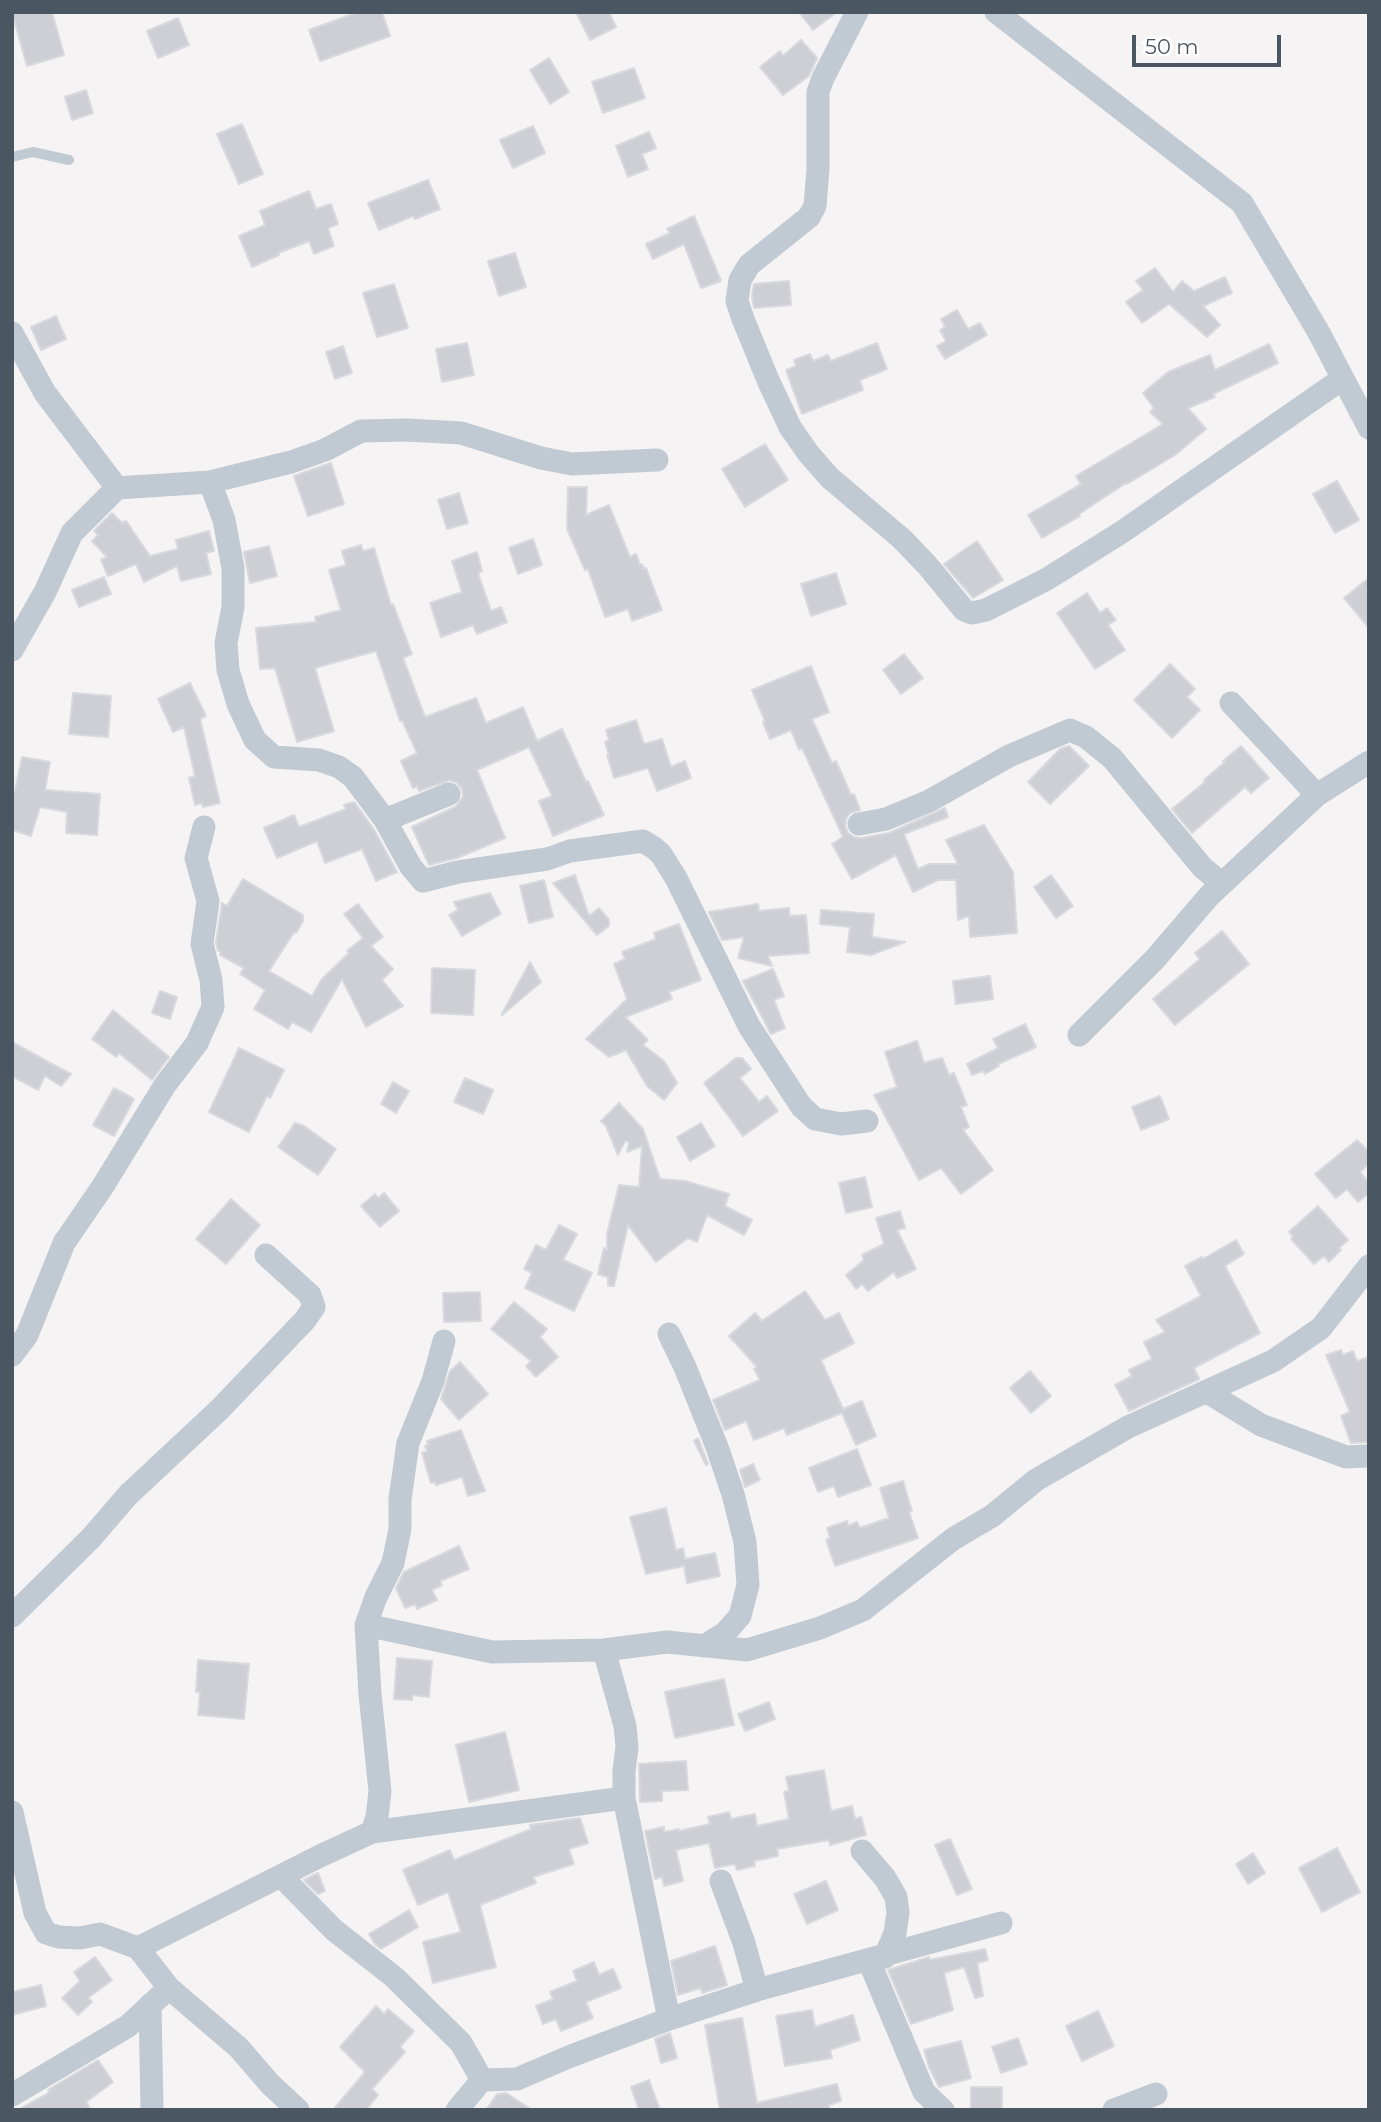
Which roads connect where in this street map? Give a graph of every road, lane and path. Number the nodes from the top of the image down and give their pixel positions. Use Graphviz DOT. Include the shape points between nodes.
graph roads {
  1 [pos="857,12"];
  2 [pos="996,12"];
  3 [pos="12,157"];
  4 [pos="69,160"];
  5 [pos="12,333"];
  6 [pos="1342,379"];
  7 [pos="1369,428"];
  8 [pos="657,460"];
  9 [pos="210,482"];
  10 [pos="117,488"];
  11 [pos="12,650"];
  12 [pos="1231,704"];
  13 [pos="1369,762"];
  14 [pos="449,794"];
  15 [pos="1317,795"];
  16 [pos="384,820"];
  17 [pos="859,824"];
  18 [pos="204,827"];
  19 [pos="1223,884"];
  20 [pos="1079,1035"];
  21 [pos="867,1121"];
  22 [pos="266,1255"];
  23 [pos="1369,1266"];
  24 [pos="669,1334"];
  25 [pos="444,1341"];
  26 [pos="12,1355"];
  27 [pos="1207,1392"];
  28 [pos="1369,1456"];
  29 [pos="12,1616"];
  30 [pos="366,1625"];
  31 [pos="704,1646"];
  32 [pos="604,1650"];
  33 [pos="624,1798"];
  34 [pos="12,1812"];
  35 [pos="372,1832"];
  36 [pos="862,1851"];
  37 [pos="281,1877"];
  38 [pos="721,1881"];
  39 [pos="1001,1923"];
  40 [pos="138,1948"];
  41 [pos="877,1959"];
  42 [pos="169,1988"];
  43 [pos="757,1990"];
  44 [pos="150,2005"];
  45 [pos="669,2019"];
  46 [pos="482,2080"];
  47 [pos="1156,2094"];
  48 [pos="12,2095"];
  49 [pos="152,2110"];
  50 [pos="298,2110"];
  51 [pos="457,2110"];
  52 [pos="943,2110"];
  53 [pos="1114,2110"];
  1 -- 6 [label="street" via="818,92 815,206 808,217 749,265 740,280 737,300 768,380 808,453 830,478 902,538 964,610 986,610 1047,579"];
  2 -- 6 [label="street" via="1242,203"];
  3 -- 4 [label="lane" via="33,152"];
  5 -- 10 [label="street" via="45,393"];
  6 -- 7 [label="street"];
  8 -- 9 [label="street" via="572,464 461,433 361,431 302,458"];
  9 -- 10 [label="street"];
  9 -- 16 [label="street" via="224,520 233,568 228,670 255,740 274,757 319,760 339,767 353,777"];
  10 -- 11 [label="street" via="72,533"];
  12 -- 15 [label="street"];
  13 -- 15 [label="street"];
  14 -- 16 [label="street"];
  15 -- 19 [label="street"];
  16 -- 21 [label="street" via="423,881 643,841 661,854 676,878 749,1026 800,1106 815,1119 841,1124"];
  17 -- 19 [label="street" via="886,819 929,801 1009,756 1070,730 1112,758 1202,867"];
  18 -- 26 [label="street" via="196,858 208,901 202,944 213,1007 197,1043 64,1242 27,1335"];
  19 -- 20 [label="street"];
  22 -- 29 [label="street" via="310,1295 314,1307 305,1320"];
  23 -- 27 [label="street" via="1321,1328 1273,1362"];
  24 -- 31 [label="street" via="717,1447 745,1542 748,1585 740,1616"];
  25 -- 30 [label="street" via="408,1443 393,1563"];
  27 -- 28 [label="street" via="1261,1425 1346,1457"];
  27 -- 31 [label="street" via="1128,1427 1036,1480 863,1609 820,1628 747,1650"];
  30 -- 32 [label="street" via="492,1652"];
  30 -- 35 [label="street" via="380,1791"];
  31 -- 32 [label="street" via="667,1642"];
  32 -- 33 [label="street" via="625,1726"];
  33 -- 35 [label="street"];
  33 -- 45 [label="street"];
  34 -- 40 [label="street" via="35,1913 46,1933 79,1938 100,1934"];
  35 -- 37 [label="street"];
  36 -- 41 [label="street" via="885,1878 898,1913 895,1933"];
  37 -- 40 [label="street"];
  37 -- 46 [label="street" via="461,2043"];
  38 -- 43 [label="street"];
  39 -- 41 [label="street"];
  40 -- 42 [label="street"];
  41 -- 43 [label="street"];
  41 -- 52 [label="street" via="924,2092"];
  42 -- 44 [label="street"];
  42 -- 50 [label="street" via="239,2048"];
  43 -- 45 [label="street"];
  44 -- 48 [label="street" via="128,2025"];
  44 -- 49 [label="street"];
  45 -- 46 [label="street" via="517,2079"];
  46 -- 51 [label="street"];
  47 -- 53 [label="street"];
}
